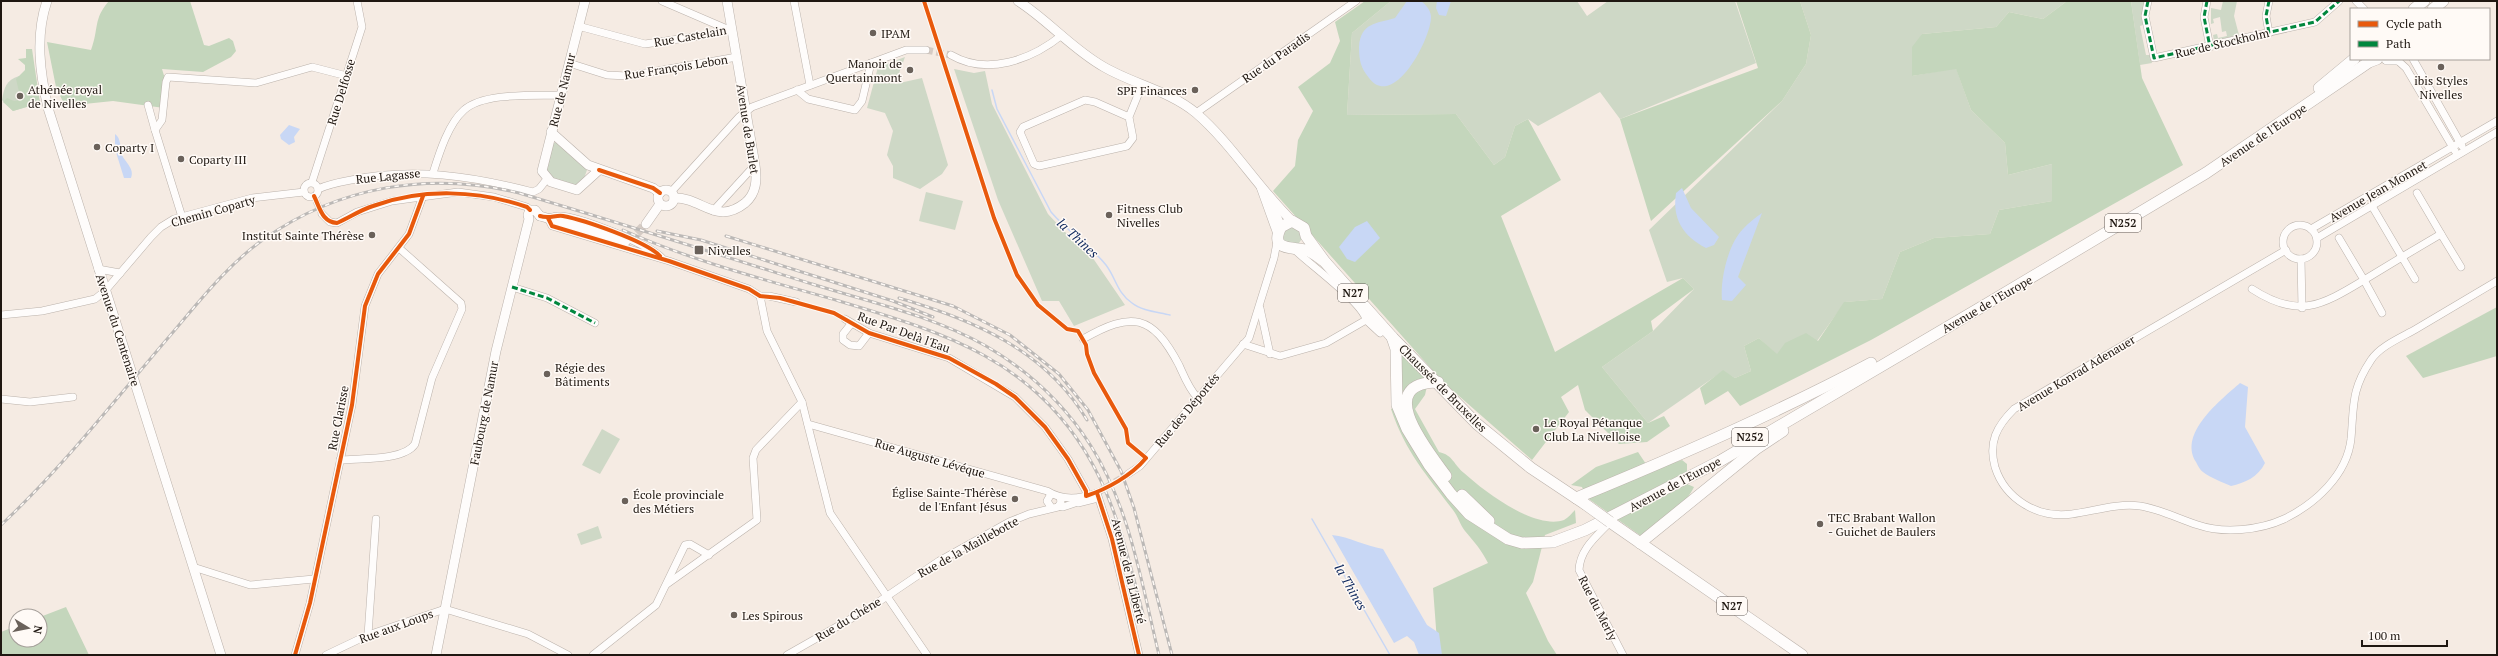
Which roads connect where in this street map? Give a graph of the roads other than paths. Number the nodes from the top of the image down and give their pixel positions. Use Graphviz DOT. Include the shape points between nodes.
graph roads {
  1 [pos="47,1"];
  2 [pos="357,1"];
  3 [pos="585,1"];
  4 [pos="662,1"];
  5 [pos="727,1"];
  6 [pos="794,1"];
  7 [pos="1018,1"];
  8 [pos="1356,1"];
  9 [pos="2148,1"];
  10 [pos="2207,1"];
  11 [pos="2269,1"];
  12 [pos="2339,1"];
  13 [pos="2424,1"];
  14 [pos="2443,1"];
  15 [pos="2415,8"];
  16 [pos="2434,8"];
  17 [pos="578,26"];
  18 [pos="729,28"];
  19 [pos="2269,33"];
  20 [pos="1062,35"];
  21 [pos="2210,47"];
  22 [pos="926,50"];
  23 [pos="951,55"];
  24 [pos="737,57"];
  25 [pos="2353,60"];
  26 [pos="2374,60"];
  27 [pos="2398,60"];
  28 [pos="2414,60"];
  29 [pos="569,63"];
  30 [pos="871,63"];
  31 [pos="347,76"];
  32 [pos="810,85"];
  33 [pos="1142,85"];
  34 [pos="798,90"];
  35 [pos="560,95"];
  36 [pos="148,106"];
  37 [pos="746,111"];
  38 [pos="1196,113"];
  39 [pos="1129,117"];
  40 [pos="2497,121"];
  41 [pos="155,130"];
  42 [pos="551,132"];
  43 [pos="2497,132"];
  44 [pos="2461,143"];
  45 [pos="2453,148"];
  46 [pos="2466,151"];
  47 [pos="2458,156"];
  48 [pos="755,165"];
  49 [pos="432,173"];
  50 [pos="596,173"];
  51 [pos="547,179"];
  52 [pos="312,182"];
  53 [pos="1258,183"];
  54 [pos="318,189"];
  55 [pos="304,192"];
  56 [pos="2417,192"];
  57 [pos="660,193"];
  58 [pos="1267,193"];
  59 [pos="673,195"];
  60 [pos="423,196"];
  61 [pos="660,204"];
  62 [pos="2372,206"];
  63 [pos="713,211"];
  64 [pos="322,214"];
  65 [pos="530,215"];
  66 [pos="182,217"];
  67 [pos="544,217"];
  68 [pos="1292,221"];
  69 [pos="646,224"];
  70 [pos="2311,229"];
  71 [pos="1280,232"];
  72 [pos="2441,234"];
  73 [pos="1306,236"];
  74 [pos="2317,238"];
  75 [pos="2339,238"];
  76 [pos="626,240"];
  77 [pos="638,244"];
  78 [pos="398,248"];
  79 [pos="1293,249"];
  80 [pos="2286,250"];
  81 [pos="637,252"];
  82 [pos="2402,257"];
  83 [pos="663,258"];
  84 [pos="1274,258"];
  85 [pos="2301,259"];
  86 [pos="1325,262"];
  87 [pos="2461,267"];
  88 [pos="98,269"];
  89 [pos="120,273"];
  90 [pos="2415,279"];
  91 [pos="2364,280"];
  92 [pos="2497,281"];
  93 [pos="512,287"];
  94 [pos="2252,289"];
  95 [pos="105,291"];
  96 [pos="760,296"];
  97 [pos="796,302"];
  98 [pos="1260,308"];
  99 [pos="2302,308"];
  100 [pos="2382,313"];
  101 [pos="1,315"];
  102 [pos="1366,320"];
  103 [pos="595,323"];
  104 [pos="1381,329"];
  105 [pos="869,333"];
  106 [pos="1392,337"];
  107 [pos="1082,338"];
  108 [pos="1910,342"];
  109 [pos="1243,344"];
  110 [pos="1270,354"];
  111 [pos="1862,376"];
  112 [pos="1438,382"];
  113 [pos="73,397"];
  114 [pos="1197,398"];
  115 [pos="1,399"];
  116 [pos="802,402"];
  117 [pos="808,424"];
  118 [pos="340,460"];
  119 [pos="1128,474"];
  120 [pos="1097,492"];
  121 [pos="1051,494"];
  122 [pos="1086,496"];
  123 [pos="1060,497"];
  124 [pos="1580,501"];
  125 [pos="1072,504"];
  126 [pos="1059,506"];
  127 [pos="1051,508"];
  128 [pos="376,519"];
  129 [pos="1610,522"];
  130 [pos="1586,527"];
  131 [pos="1640,543"];
  132 [pos="709,554"];
  133 [pos="193,567"];
  134 [pos="314,579"];
  135 [pos="667,584"];
  136 [pos="888,595"];
  137 [pos="445,609"];
  138 [pos="368,635"];
  139 [pos="221,655"];
  140 [pos="295,655"];
  141 [pos="326,655"];
  142 [pos="436,655"];
  143 [pos="568,655"];
  144 [pos="593,655"];
  145 [pos="786,655"];
  146 [pos="927,655"];
  147 [pos="1139,655"];
  148 [pos="1623,655"];
  149 [pos="1802,655"];
  1 -- 88 [label="street, Avenue du Centenaire" via="40,44 44,91"];
  2 -- 31 [label="street, Rue Delfosse" via="362,23"];
  3 -- 17 [label="street, Rue de Namur"];
  4 -- 18 [label="street"];
  5 -- 18 [label="street, Avenue de Burlet"];
  6 -- 32 [label="street"];
  7 -- 20 [label="street, N27"];
  8 -- 38 [label="street, Rue du Paradis"];
  9 -- 21 [label="street, Rue de Stockholm" via="2145,16 2154,58"];
  10 -- 21 [label="street" via="2204,17"];
  11 -- 19 [label="street" via="2266,16"];
  12 -- 19 [label="street, Rue de Stockholm" via="2315,22"];
  13 -- 15 [label="main road"];
  14 -- 16 [label="main road"];
  17 -- 18 [label="street, Rue Castelain" via="645,44 706,35"];
  17 -- 29 [label="street, Rue de Namur"];
  18 -- 24 [label="street, Avenue de Burlet"];
  19 -- 21 [label="street, Rue de Stockholm"];
  20 -- 23 [label="street" via="1022,58 996,66 973,64"];
  20 -- 33 [label="street, N27" via="1082,53 1104,67"];
  22 -- 30 [label="street" via="906,50"];
  24 -- 29 [label="street, Rue François Lebon" via="628,76 607,75"];
  24 -- 37 [label="street, Avenue de Burlet"];
  25 -- 108 [label="main road, Avenue de l'Europe / N252" via="2327,82 2210,162"];
  26 -- 111 [label="main road, Avenue de l'Europe / N252" via="2206,173"];
  27 -- 45 [label="street" via="2406,68"];
  28 -- 44 [label="street"];
  29 -- 35 [label="street, Rue de Namur"];
  30 -- 32 [label="street"];
  30 -- 34 [label="street" via="862,101 856,110 808,99"];
  31 -- 41 [label="street" via="312,67 256,83 168,77 162,120"];
  31 -- 52 [label="street, Rue Delfosse"];
  32 -- 34 [label="street"];
  33 -- 38 [label="street, N27"];
  33 -- 39 [label="street"];
  34 -- 37 [label="street"];
  35 -- 42 [label="street, Rue de Namur"];
  35 -- 49 [label="street, Rue Lagasse" via="494,98 467,107 452,128"];
  36 -- 41 [label="street"];
  37 -- 48 [label="street, Avenue de Burlet"];
  37 -- 59 [label="street"];
  38 -- 53 [label="street, N27"];
  39 -- 39 [label="street" via="1085,100 1023,127 1020,132 1034,164 1039,166 1127,146 1133,138"];
  40 -- 44 [label="street, Avenue Jean Monnet"];
  41 -- 66 [label="street"];
  42 -- 50 [label="street"];
  42 -- 51 [label="street, Rue de Namur" via="543,166"];
  43 -- 46 [label="street, Avenue Jean Monnet"];
  44 -- 45 [label="street, Avenue Jean Monnet"];
  44 -- 46 [label="street"];
  45 -- 47 [label="street"];
  45 -- 70 [label="street, Avenue Jean Monnet"];
  46 -- 47 [label="street, Avenue Jean Monnet"];
  47 -- 62 [label="street, Avenue Jean Monnet"];
  48 -- 63 [label="street"];
  48 -- 63 [label="street, Avenue de Burlet" via="756,185 747,201 730,211"];
  49 -- 51 [label="street" via="489,180 533,192"];
  49 -- 54 [label="street, Rue Lagasse" via="365,177"];
  50 -- 51 [label="street" via="577,190"];
  50 -- 57 [label="street" via="653,188"];
  52 -- 54 [label="street"];
  52 -- 55 [label="street" via="305,185"];
  53 -- 58 [label="street, N27"];
  53 -- 71 [label="street"];
  54 -- 55 [label="street" via="315,199"];
  55 -- 66 [label="street, Chemin Coparty" via="252,198"];
  56 -- 72 [label="street"];
  57 -- 59 [label="street" via="665,190"];
  57 -- 61 [label="street"];
  58 -- 68 [label="street, N27"];
  58 -- 71 [label="street, N27"];
  59 -- 61 [label="street" via="669,206"];
  59 -- 63 [label="street, Avenue de Burlet"];
  60 -- 64 [label="street" via="374,205 337,223 330,222"];
  60 -- 65 [label="street" via="458,192 473,194 527,207"];
  60 -- 78 [label="street, Rue Clarisse" via="409,234"];
  61 -- 69 [label="street"];
  62 -- 74 [label="street, Avenue Jean Monnet"];
  62 -- 82 [label="street"];
  65 -- 67 [label="street" via="536,221"];
  65 -- 93 [label="street, Faubourg de Namur"];
  66 -- 89 [label="street, Chemin Coparty" via="161,227"];
  67 -- 76 [label="street"];
  67 -- 77 [label="street" via="565,216"];
  67 -- 81 [label="street" via="552,226"];
  68 -- 71 [label="main road"];
  68 -- 73 [label="main road, N27" via="1304,228"];
  70 -- 74 [label="street"];
  70 -- 80 [label="street" via="2300,226 2290,229 2284,239"];
  71 -- 79 [label="main road, N27"];
  71 -- 84 [label="street, Rue des Déportés"];
  72 -- 82 [label="street"];
  72 -- 87 [label="street"];
  73 -- 79 [label="main road" via="1305,243"];
  73 -- 86 [label="main road, N27"];
  74 -- 85 [label="street" via="2313,253"];
  75 -- 91 [label="street"];
  77 -- 81 [label="street"];
  77 -- 83 [label="street"];
  78 -- 118 [label="street, Rue Clarisse" via="378,274 365,306 352,405"];
  78 -- 118 [label="street, Rue Clarisse" via="461,303 462,309 432,378 415,444 411,450 399,455"];
  79 -- 84 [label="street"];
  79 -- 86 [label="main road, N27" via="1308,251"];
  79 -- 102 [label="street" via="1355,303"];
  80 -- 85 [label="street" via="2293,257"];
  80 -- 92 [label="street, Avenue Konrad Adenauer" via="2014,409 1994,434 1992,445 1998,475 2013,497 2043,513 2070,515 2120,506 2139,506 2159,510 2201,526 2229,529 2257,527 2283,519 2321,494 2337,476 2351,441 2353,399 2372,358 2392,343"];
  81 -- 83 [label="street"];
  82 -- 90 [label="street"];
  82 -- 91 [label="street"];
  83 -- 96 [label="street" via="749,289"];
  84 -- 98 [label="street, Rue des Déportés"];
  85 -- 99 [label="street"];
  86 -- 104 [label="main road, Chaussée de Bruxelles / N27"];
  88 -- 89 [label="street"];
  88 -- 95 [label="street, Avenue du Centenaire"];
  89 -- 95 [label="street, Chemin Coparty"];
  91 -- 99 [label="street" via="2322,304"];
  91 -- 100 [label="street"];
  93 -- 103 [label="street" via="547,298"];
  93 -- 137 [label="street, Faubourg de Namur"];
  94 -- 99 [label="street" via="2269,300"];
  95 -- 101 [label="street" via="95,299 65,307"];
  95 -- 133 [label="street, Avenue du Centenaire"];
  96 -- 97 [label="street"];
  96 -- 116 [label="street" via="767,331"];
  98 -- 109 [label="street, Rue des Déportés" via="1249,338"];
  98 -- 110 [label="street"];
  102 -- 104 [label="street"];
  102 -- 110 [label="street" via="1326,343 1280,356"];
  104 -- 106 [label="main road, Chaussée de Bruxelles / N27"];
  105 -- 105 [label="street, Rue Par Delà l'Eau" via="848,322 843,340 850,345 859,346"];
  105 -- 122 [label="street, Rue Par Delà l'Eau" via="949,358 1015,397 1038,418 1068,459"];
  106 -- 112 [label="main road, Chaussée de Bruxelles / N27"];
  106 -- 130 [label="main road" via="1396,349 1397,405 1407,429 1429,465 1469,514 1501,536 1522,543 1553,542"];
  107 -- 114 [label="street" via="1114,323 1136,322 1148,326 1164,339"];
  108 -- 124 [label="main road" via="1813,394"];
  108 -- 130 [label="main road, Avenue de l'Europe / N252" via="1748,438"];
  109 -- 110 [label="street"];
  109 -- 114 [label="street, Rue des Déportés"];
  111 -- 130 [label="main road, Avenue de l'Europe / N252" via="1720,461"];
  111 -- 131 [label="main road" via="1756,449"];
  112 -- 124 [label="main road, Chaussée de Bruxelles / N27" via="1491,437"];
  112 -- 130 [label="main road" via="1419,383 1411,388 1406,396 1406,407 1432,456 1472,506 1489,521 1520,536 1552,536"];
  113 -- 115 [label="street" via="30,402"];
  114 -- 119 [label="street, Rue des Déportés" via="1140,466"];
  116 -- 117 [label="street"];
  116 -- 132 [label="street" via="756,450 754,458 757,520"];
  117 -- 121 [label="street, Rue Auguste Lévéque"];
  117 -- 136 [label="street" via="830,513"];
  118 -- 134 [label="street, Rue Clarisse"];
  120 -- 122 [label="street"];
  120 -- 125 [label="street" via="1094,499"];
  120 -- 147 [label="street, Avenue de la Liberté" via="1112,539"];
  121 -- 123 [label="street"];
  121 -- 127 [label="street" via="1046,501"];
  122 -- 123 [label="street" via="1075,499"];
  122 -- 125 [label="street" via="1086,499"];
  123 -- 126 [label="street"];
  124 -- 129 [label="main road, N27, bridge"];
  125 -- 126 [label="street"];
  126 -- 127 [label="street"];
  127 -- 136 [label="street, Rue de la Maillebotte" via="1009,522 939,561"];
  128 -- 138 [label="street"];
  129 -- 131 [label="main road, N27"];
  129 -- 148 [label="street, Rue du Merly" via="1587,546 1580,558 1579,570"];
  131 -- 149 [label="main road, N27"];
  132 -- 135 [label="street"];
  132 -- 135 [label="street" via="690,544 685,546"];
  133 -- 134 [label="street" via="250,585"];
  133 -- 139 [label="street, Avenue du Centenaire"];
  134 -- 140 [label="street, Rue Clarisse"];
  135 -- 144 [label="street" via="656,605"];
  136 -- 145 [label="street, Rue du Chêne"];
  136 -- 146 [label="street"];
  137 -- 138 [label="street, Rue aux Loups"];
  137 -- 142 [label="street, Faubourg de Namur"];
  137 -- 143 [label="street" via="528,634"];
  138 -- 141 [label="street, Rue aux Loups"];
}
